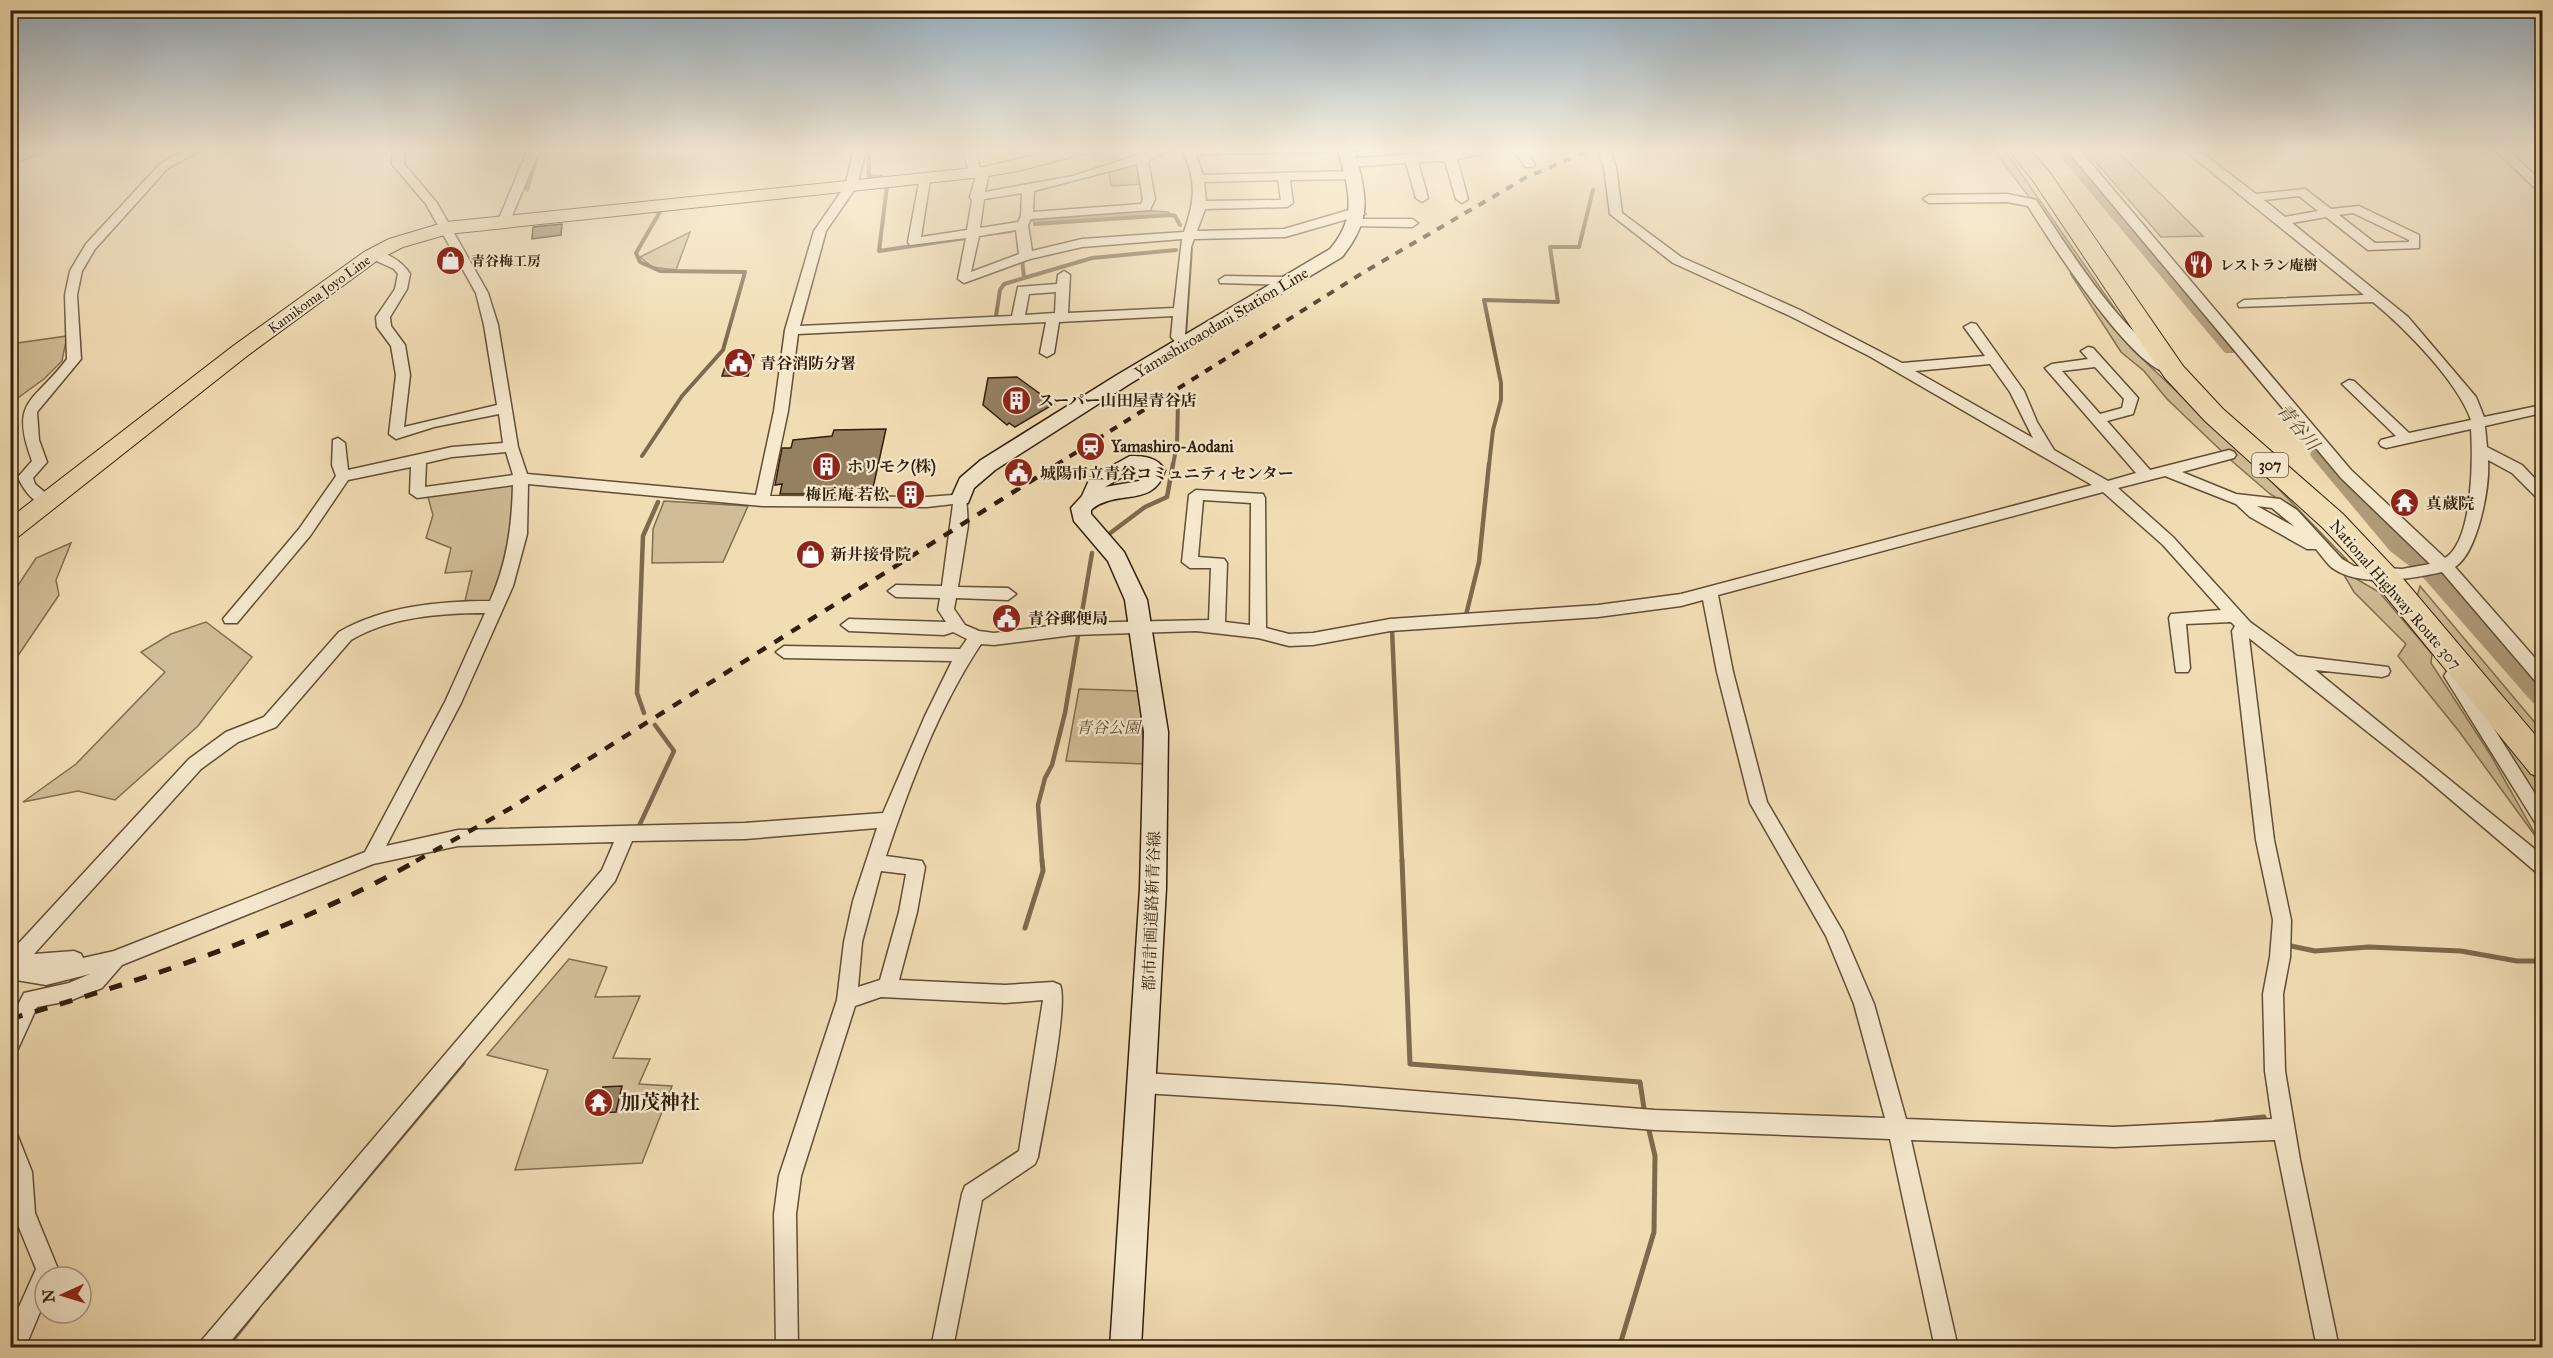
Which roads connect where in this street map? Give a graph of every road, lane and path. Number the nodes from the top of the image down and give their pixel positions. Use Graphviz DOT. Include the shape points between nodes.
graph roads {
  1 [pos="121,212"];
  2 [pos="437,212"];
  3 [pos="508,212"];
  4 [pos="590,212"];
  5 [pos="827,212"];
  6 [pos="831,212"];
  7 [pos="919,212"];
  8 [pos="975,212"];
  9 [pos="1026,212"];
  10 [pos="1100,212"];
  11 [pos="1198,212"];
  12 [pos="1357,212"];
  13 [pos="1616,212"];
  14 [pos="2038,212"];
  15 [pos="2065,212"];
  16 [pos="2127,212"];
  17 [pos="2272,212"];
  18 [pos="2334,212"];
  19 [pos="2362,212"];
  20 [pos="2330,213"];
  21 [pos="1358,218"];
  22 [pos="825,220"];
  23 [pos="504,221"];
  24 [pos="1025,221"];
  25 [pos="2283,221"];
  26 [pos="1412,223"];
  27 [pos="446,228"];
  28 [pos="973,233"];
  29 [pos="1190,235"];
  30 [pos="374,255"];
  31 [pos="1026,256"];
  32 [pos="1225,280"];
  33 [pos="1289,281"];
  34 [pos="2375,298"];
  35 [pos="2244,304"];
  36 [pos="1180,312"];
  37 [pos="1057,317"];
  38 [pos="1018,319"];
  39 [pos="1971,327"];
  40 [pos="792,330"];
  41 [pos="1185,344"];
  42 [pos="2088,351"];
  43 [pos="1047,352"];
  44 [pos="1994,358"];
  45 [pos="2098,362"];
  46 [pos="1900,368"];
  47 [pos="2174,372"];
  48 [pos="2349,384"];
  49 [pos="505,408"];
  50 [pos="2542,409"];
  51 [pos="2098,419"];
  52 [pos="2478,421"];
  53 [pos="2404,437"];
  54 [pos="338,443"];
  55 [pos="2386,443"];
  56 [pos="511,447"];
  57 [pos="2481,450"];
  58 [pos="2048,454"];
  59 [pos="2229,455"];
  60 [pos="419,461"];
  61 [pos="2166,471"];
  62 [pos="2146,475"];
  63 [pos="343,476"];
  64 [pos="521,478"];
  65 [pos="2106,486"];
  66 [pos="2542,494"];
  67 [pos="961,498"];
  68 [pos="1091,498"];
  69 [pos="2241,499"];
  70 [pos="762,501"];
  71 [pos="49,502"];
  72 [pos="10,531"];
  73 [pos="2440,567"];
  74 [pos="2335,571"];
  75 [pos="2393,575"];
  76 [pos="896,591"];
  77 [pos="948,593"];
  78 [pos="1710,593"];
  79 [pos="1008,594"];
  80 [pos="494,608"];
  81 [pos="231,619"];
  82 [pos="2239,621"];
  83 [pos="955,625"];
  84 [pos="849,626"];
  85 [pos="1217,626"];
  86 [pos="1142,627"];
  87 [pos="1258,632"];
  88 [pos="977,637"];
  89 [pos="784,652"];
  90 [pos="964,655"];
  91 [pos="2294,662"];
  92 [pos="2459,665"];
  93 [pos="2182,668"];
  94 [pos="2382,671"];
  95 [pos="2542,677"];
  96 [pos="2542,765"];
  97 [pos="2542,819"];
  98 [pos="889,820"];
  99 [pos="626,834"];
  100 [pos="371,857"];
  101 [pos="874,862"];
  102 [pos="2542,866"];
  103 [pos="115,959"];
  104 [pos="10,970"];
  105 [pos="77,970"];
  106 [pos="887,988"];
  107 [pos="847,1000"];
  108 [pos="10,1044"];
  109 [pos="1143,1083"];
  110 [pos="1898,1129"];
  111 [pos="2284,1129"];
  112 [pos="10,1141"];
  113 [pos="16,1192"];
  114 [pos="13,1347"];
  115 [pos="210,1347"];
  116 [pos="788,1347"];
  117 [pos="942,1347"];
  118 [pos="1125,1347"];
  119 [pos="1947,1347"];
  120 [pos="2328,1347"];
  1 -- 71 [label="street" via="90,247 76,271 71,295 74,359 33,405 27,419 40,462 25,477 29,487"];
  2 -- 27 [label="street"];
  3 -- 23 [label="street"];
  4 -- 23 [label="main road, Kamikoma Joyo Line"];
  5 -- 22 [label="street"];
  6 -- 22 [label="street"];
  7 -- 28 [label="street" via="915,242"];
  8 -- 28 [label="street"];
  9 -- 24 [label="street"];
  10 -- 24 [label="street"];
  11 -- 29 [label="street"];
  12 -- 21 [label="street"];
  13 -- 46 [label="street" via="1677,260"];
  14 -- 47 [label="street" via="2134,345"];
  15 -- 47 [label="highway, National Highway Route 307 / 307"];
  16 -- 73 [label="street" via="2346,474"];
  17 -- 25 [label="street"];
  18 -- 20 [label="street"];
  19 -- 20 [label="street" via="2415,238 2415,245 2372,247"];
  20 -- 25 [label="street"];
  21 -- 26 [label="street"];
  21 -- 29 [label="street" via="1349,214 1286,233"];
  21 -- 33 [label="street, Yamashiroaodani Station Line" via="1336,253"];
  22 -- 40 [label="street"];
  23 -- 27 [label="main road, Kamikoma Joyo Line"];
  24 -- 28 [label="street"];
  24 -- 31 [label="street"];
  25 -- 34 [label="street"];
  27 -- 30 [label="main road, Kamikoma Joyo Line" via="396,243"];
  27 -- 49 [label="street" via="482,293"];
  28 -- 31 [label="street" via="964,257 964,284"];
  29 -- 31 [label="street" via="1082,243"];
  29 -- 36 [label="street" via="1185,247"];
  30 -- 49 [label="street" via="399,266 405,273 401,289 383,317 384,327 398,345 404,375 396,434"];
  30 -- 71 [label="main road, Kamikoma Joyo Line" via="240,351"];
  32 -- 33 [label="street"];
  33 -- 41 [label="street, Yamashiroaodani Station Line"];
  34 -- 35 [label="street"];
  34 -- 52 [label="street" via="2403,320 2471,400"];
  36 -- 37 [label="street"];
  36 -- 41 [label="street" via="1178,337"];
  37 -- 38 [label="street"];
  37 -- 38 [label="street" via="1064,282 1023,290"];
  37 -- 43 [label="street"];
  38 -- 40 [label="street"];
  39 -- 44 [label="street"];
  40 -- 70 [label="street" via="781,411"];
  41 -- 67 [label="street, Yamashiroaodani Station Line" via="988,465 968,481"];
  42 -- 45 [label="street"];
  44 -- 46 [label="street"];
  44 -- 58 [label="street" via="2017,391"];
  45 -- 51 [label="street" via="2131,398 2128,411"];
  45 -- 51 [label="street" via="2052,368"];
  46 -- 58 [label="street"];
  47 -- 75 [label="highway, National Highway Route 307 / 307" via="2214,415"];
  48 -- 53 [label="street"];
  49 -- 56 [label="street"];
  50 -- 52 [label="street"];
  51 -- 62 [label="street"];
  52 -- 53 [label="street"];
  52 -- 57 [label="street"];
  53 -- 55 [label="street"];
  54 -- 63 [label="street"];
  56 -- 60 [label="street" via="453,452"];
  56 -- 64 [label="street"];
  57 -- 66 [label="street" via="2517,469"];
  57 -- 73 [label="street" via="2471,526 2459,557"];
  58 -- 65 [label="street"];
  59 -- 61 [label="street"];
  60 -- 63 [label="street"];
  60 -- 64 [label="street" via="417,493"];
  61 -- 62 [label="street"];
  61 -- 69 [label="street"];
  62 -- 65 [label="street"];
  63 -- 81 [label="street" via="286,558"];
  64 -- 70 [label="street"];
  64 -- 80 [label="street" via="519,534 505,586"];
  65 -- 78 [label="street"];
  65 -- 82 [label="street" via="2186,560"];
  67 -- 70 [label="street" via="927,502"];
  67 -- 77 [label="street"];
  68 -- 86 [label="street, 都市計画道路新青谷線" via="1081,508 1081,516 1117,557 1132,589"];
  69 -- 74 [label="street" via="2254,513 2302,536"];
  69 -- 75 [label="street" via="2275,503 2292,514 2337,563 2351,571"];
  71 -- 72 [label="main road, Kamikoma Joyo Line"];
  73 -- 75 [label="street"];
  73 -- 95 [label="street"];
  75 -- 92 [label="highway, National Highway Route 307 / 307"];
  76 -- 77 [label="street"];
  77 -- 79 [label="street"];
  77 -- 83 [label="street" via="946,610"];
  78 -- 87 [label="street" via="1598,611 1390,625 1313,639 1289,640"];
  78 -- 110 [label="street" via="1725,672 1759,803 1839,943 1864,1004"];
  80 -- 100 [label="street" via="453,703"];
  80 -- 105 [label="street" via="462,606 436,610 353,630 270,722 232,737 195,764 25,950 24,960 41,964 77,960"];
  82 -- 91 [label="street"];
  82 -- 93 [label="street" via="2177,618"];
  82 -- 111 [label="street" via="2265,840 2282,920 2272,1031"];
  83 -- 84 [label="street"];
  83 -- 88 [label="street"];
  85 -- 86 [label="street"];
  85 -- 87 [label="street"];
  85 -- 87 [label="street" via="1219,563 1190,562 1196,495 1258,498"];
  86 -- 88 [label="street"];
  86 -- 109 [label="street, 都市計画道路新青谷線" via="1156,732"];
  88 -- 90 [label="street"];
  89 -- 90 [label="street"];
  90 -- 98 [label="street"];
  91 -- 94 [label="street"];
  91 -- 102 [label="street"];
  92 -- 96 [label="highway, National Highway Route 307 / 307"];
  92 -- 97 [label="street" via="2452,676"];
  98 -- 99 [label="street" via="745,831"];
  98 -- 101 [label="street"];
  99 -- 100 [label="street" via="458,838"];
  99 -- 115 [label="street" via="609,875"];
  100 -- 103 [label="street"];
  101 -- 106 [label="street" via="916,867"];
  101 -- 107 [label="street" via="861,901"];
  103 -- 105 [label="street"];
  103 -- 108 [label="street" via="95,982 31,999"];
  104 -- 105 [label="street" via="46,976"];
  106 -- 107 [label="street"];
  106 -- 117 [label="street" via="1005,994 1053,991 1052,1019 1028,1156 973,1194"];
  107 -- 116 [label="street" via="790,1176 785,1214"];
  109 -- 110 [label="street" via="1655,1119"];
  109 -- 118 [label="street, 都市計画道路新青谷線"];
  110 -- 111 [label="street" via="2114,1137"];
  110 -- 119 [label="street"];
  111 -- 120 [label="street"];
  112 -- 113 [label="street" via="21,1172"];
  113 -- 114 [label="street" via="47,1269"];
}
